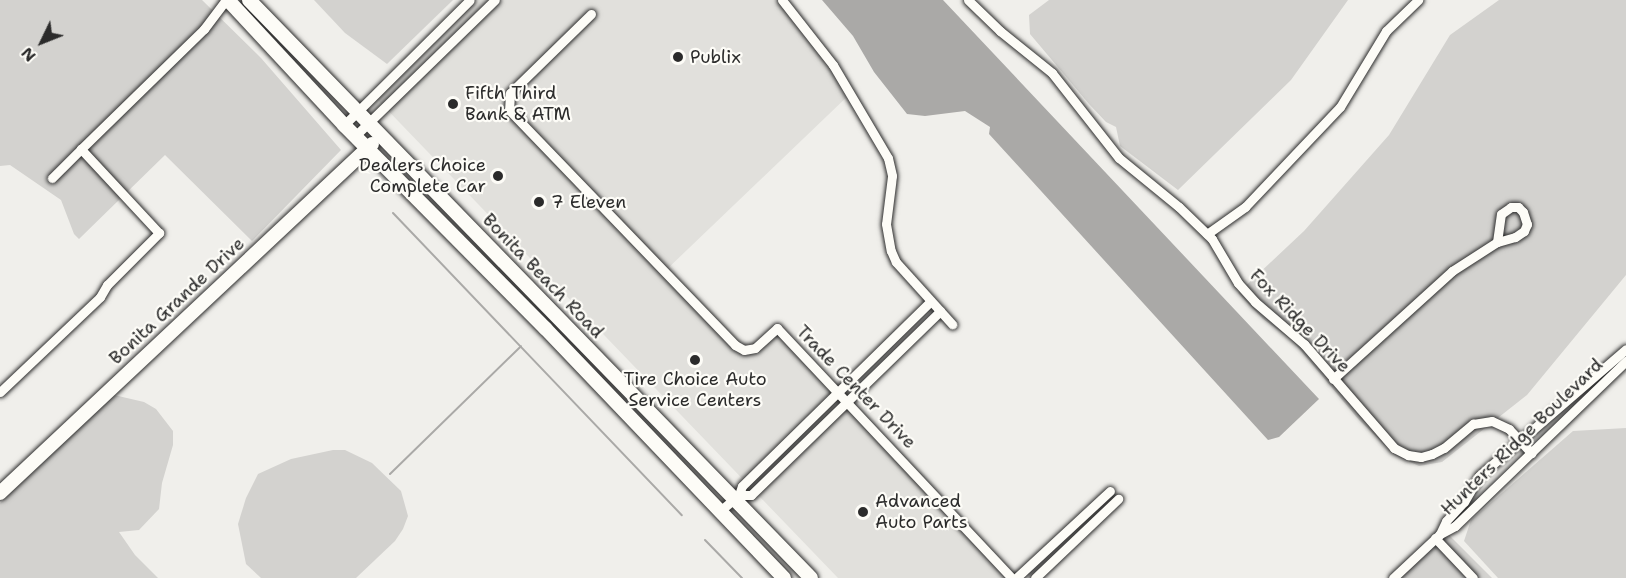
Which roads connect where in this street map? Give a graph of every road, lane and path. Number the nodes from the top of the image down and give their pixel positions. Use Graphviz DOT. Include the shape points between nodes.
graph roads {
  1 [pos="227,0"];
  2 [pos="249,0"];
  3 [pos="470,0"];
  4 [pos="495,0"];
  5 [pos="782,0"];
  6 [pos="968,0"];
  7 [pos="1418,0"];
  8 [pos="591,14"];
  9 [pos="358,112"];
  10 [pos="368,124"];
  11 [pos="344,125"];
  12 [pos="355,136"];
  13 [pos="380,136"];
  14 [pos="367,148"];
  15 [pos="81,149"];
  16 [pos="52,178"];
  17 [pos="1207,234"];
  18 [pos="1497,242"];
  19 [pos="931,301"];
  20 [pos="940,311"];
  21 [pos="952,324"];
  22 [pos="1626,349"];
  23 [pos="1626,361"];
  24 [pos="1334,379"];
  25 [pos="0,392"];
  26 [pos="839,392"];
  27 [pos="848,401"];
  28 [pos="1518,440"];
  29 [pos="1531,453"];
  30 [pos="1110,490"];
  31 [pos="0,493"];
  32 [pos="736,497"];
  33 [pos="1118,499"];
  34 [pos="720,510"];
  35 [pos="1437,536"];
  36 [pos="784,578"];
  37 [pos="811,578"];
  38 [pos="1012,578"];
  39 [pos="1017,578"];
  40 [pos="1035,578"];
  41 [pos="1393,578"];
  42 [pos="1473,578"];
  1 -- 11 [label="street, Bonita Beach Road"];
  1 -- 15 [label="street" via="204,29"];
  2 -- 9 [label="street, Bonita Beach Road"];
  3 -- 9 [label="street"];
  4 -- 10 [label="street"];
  5 -- 19 [label="street" via="833,64 888,159 892,191 886,224 891,251"];
  6 -- 17 [label="street, Fox Ridge Drive" via="1052,74 1119,158"];
  7 -- 17 [label="street" via="1386,31 1340,106 1245,207"];
  8 -- 26 [label="street, Trade Center Drive" via="510,93 509,110 735,345 744,350 755,348 777,328"];
  9 -- 10 [label="street, Bonita Beach Road"];
  9 -- 11 [label="street"];
  10 -- 12 [label="street"];
  10 -- 13 [label="street, Bonita Beach Road"];
  11 -- 12 [label="street, Bonita Beach Road"];
  12 -- 14 [label="street, Bonita Beach Road"];
  13 -- 14 [label="street, Bonita Grande Drive"];
  13 -- 32 [label="street, Bonita Beach Road"];
  14 -- 31 [label="street, Bonita Grande Drive"];
  14 -- 34 [label="street, Bonita Beach Road"];
  15 -- 16 [label="street"];
  15 -- 25 [label="street" via="159,233"];
  17 -- 24 [label="street, Fox Ridge Drive" via="1238,283 1295,335"];
  18 -- 24 [label="street" via="1452,271"];
  19 -- 20 [label="street"];
  19 -- 26 [label="street"];
  20 -- 21 [label="street"];
  20 -- 27 [label="street"];
  22 -- 28 [label="street, Hunters Ridge Boulevard"];
  23 -- 29 [label="street, Hunters Ridge Boulevard"];
  24 -- 28 [label="street, Fox Ridge Drive" via="1394,448 1408,455 1432,454 1463,430 1483,421 1502,424"];
  26 -- 27 [label="street, Trade Center Drive"];
  26 -- 32 [label="street" via="742,486"];
  27 -- 32 [label="street" via="751,495"];
  27 -- 38 [label="street, Trade Center Drive"];
  28 -- 29 [label="street, Fox Ridge Drive"];
  28 -- 35 [label="street, Hunters Ridge Boulevard" via="1479,476"];
  29 -- 35 [label="street, Hunters Ridge Boulevard" via="1455,526"];
  30 -- 39 [label="street"];
  32 -- 34 [label="street"];
  32 -- 37 [label="street, Bonita Beach Road"];
  33 -- 40 [label="street"];
  34 -- 36 [label="street, Bonita Beach Road"];
  35 -- 41 [label="street, Hunters Ridge Boulevard"];
  35 -- 42 [label="street"];
}
